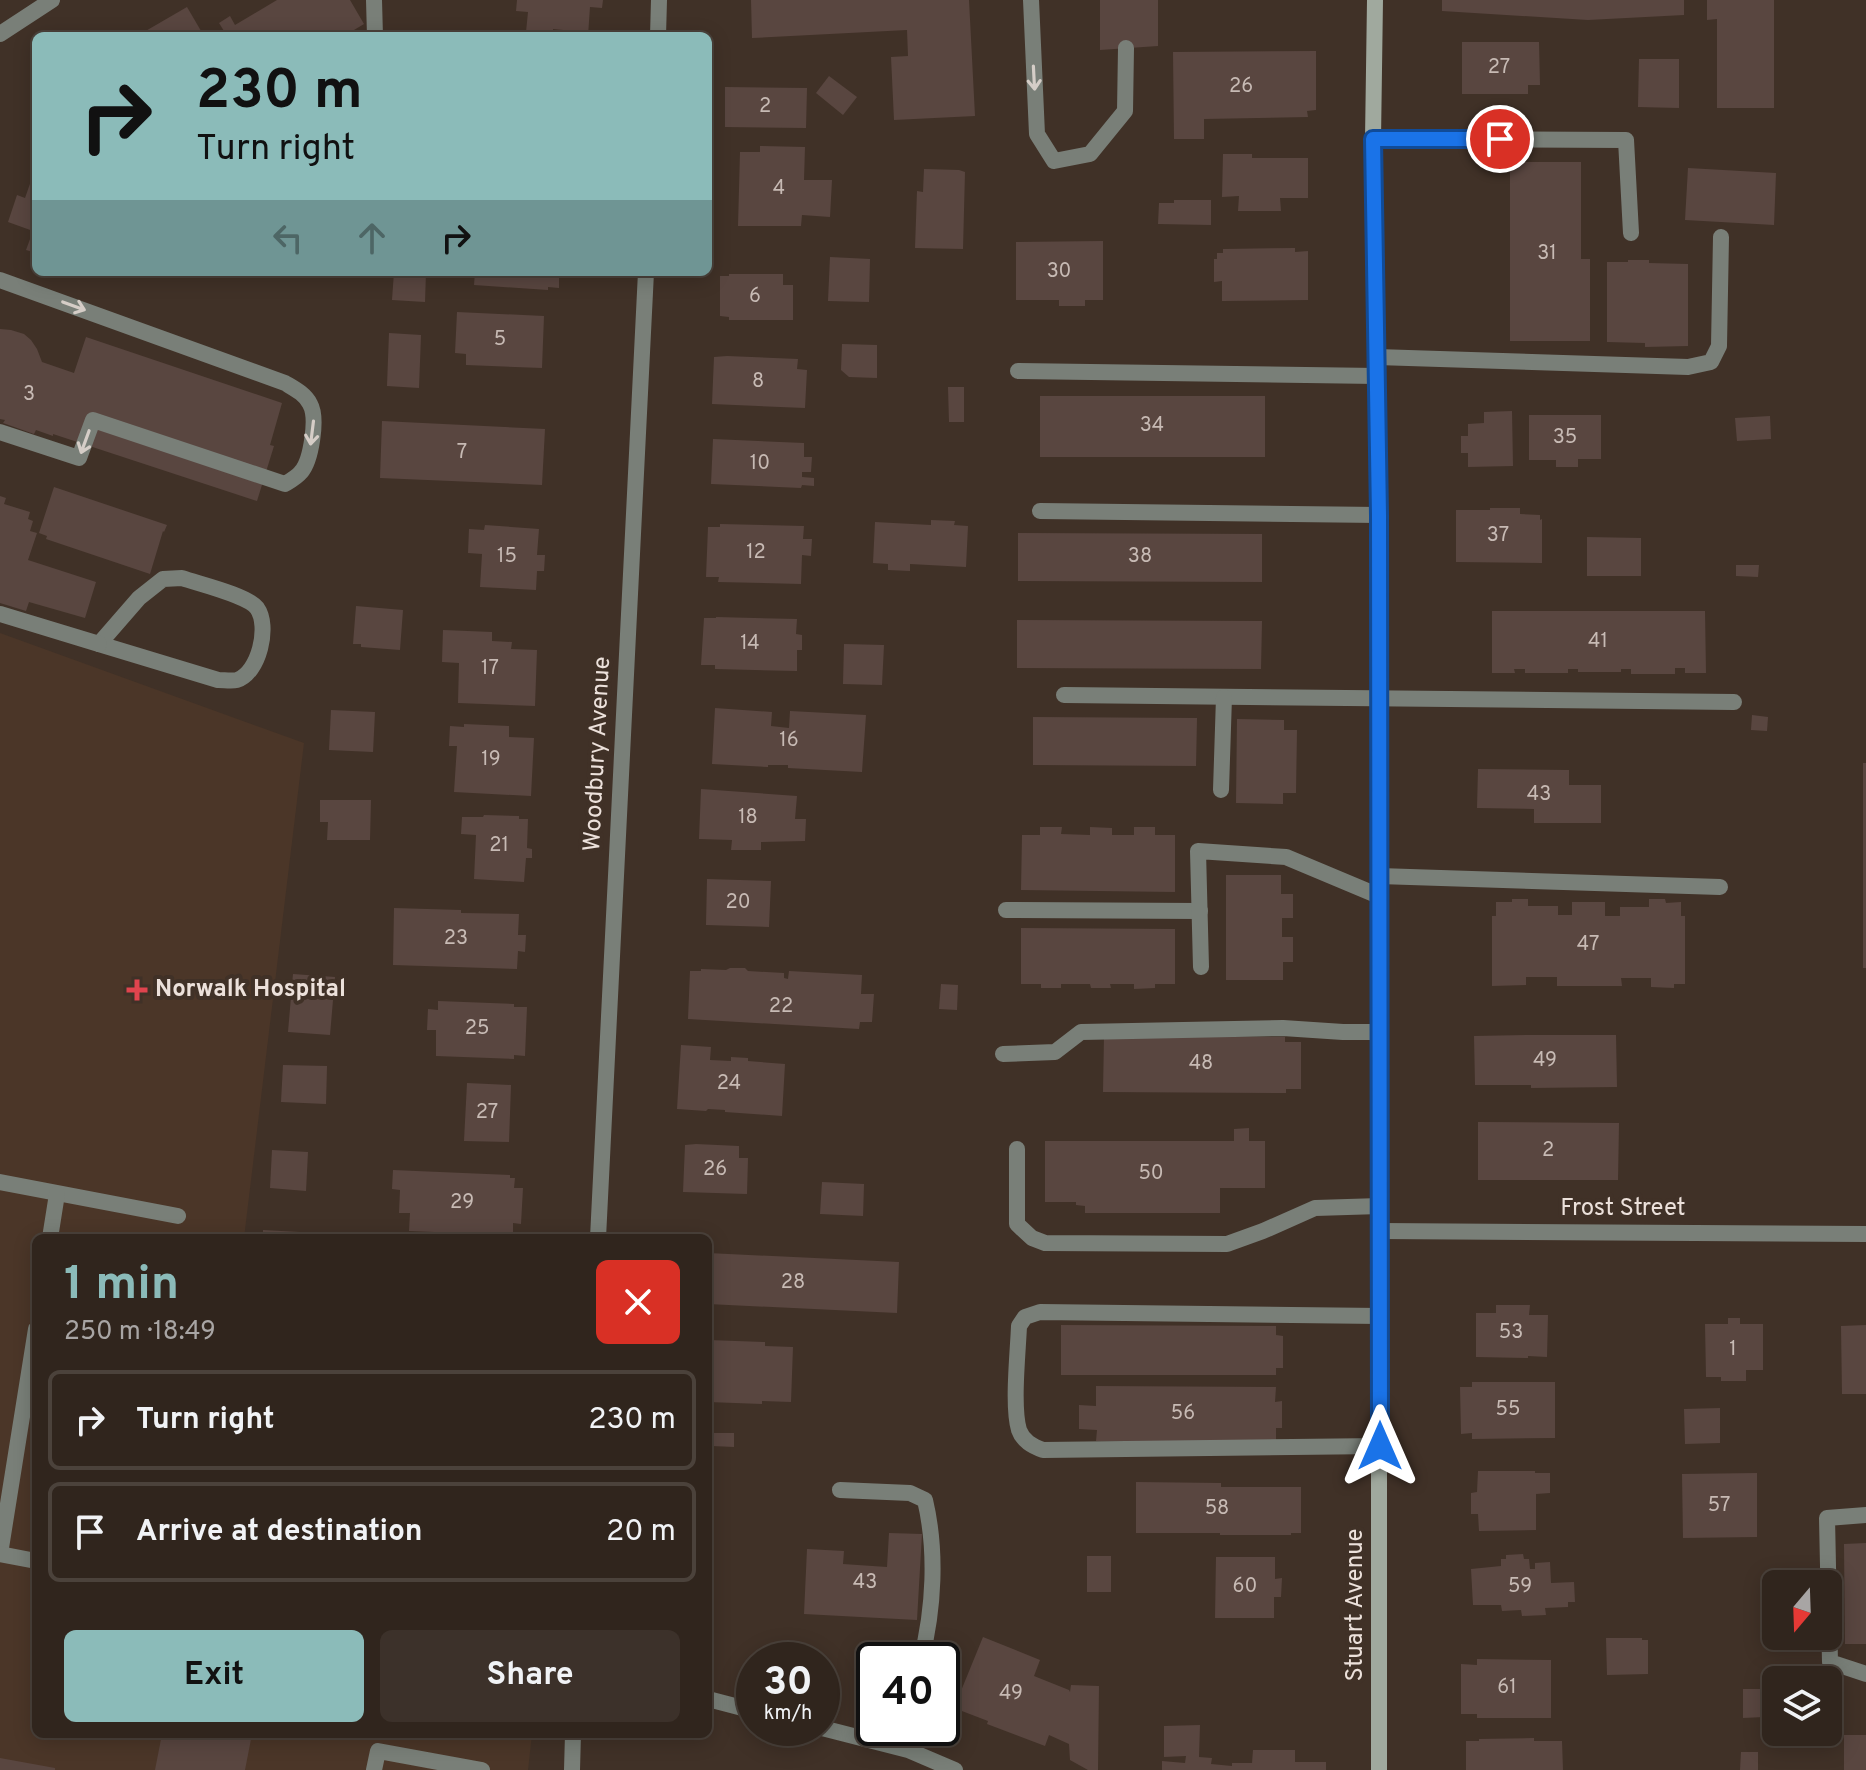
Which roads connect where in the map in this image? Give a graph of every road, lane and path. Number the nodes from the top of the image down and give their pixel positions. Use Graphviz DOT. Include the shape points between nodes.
graph roads {
  1 [pos="52,0"];
  2 [pos="374,0"];
  3 [pos="659,0"];
  4 [pos="1031,0"];
  5 [pos="1375,0"];
  6 [pos="375,32"];
  7 [pos="658,32"];
  8 [pos="0,34"];
  9 [pos="1126,48"];
  10 [pos="1373,139"];
  11 [pos="1631,233"];
  12 [pos="1721,237"];
  13 [pos="646,276"];
  14 [pos="0,280"];
  15 [pos="1377,357"];
  16 [pos="1018,371"];
  17 [pos="1377,376"];
  18 [pos="0,432"];
  19 [pos="1040,511"];
  20 [pos="1379,515"];
  21 [pos="0,614"];
  22 [pos="99,644"];
  23 [pos="1064,695"];
  24 [pos="1224,697"];
  25 [pos="1378,698"];
  26 [pos="1734,702"];
  27 [pos="1221,790"];
  28 [pos="1379,876"];
  29 [pos="1720,887"];
  30 [pos="1379,896"];
  31 [pos="1006,910"];
  32 [pos="1200,911"];
  33 [pos="1201,967"];
  34 [pos="1379,1032"];
  35 [pos="1003,1054"];
  36 [pos="1017,1149"];
  37 [pos="0,1182"];
  38 [pos="57,1194"];
  39 [pos="1380,1206"];
  40 [pos="178,1216"];
  41 [pos="1380,1231"];
  42 [pos="51,1234"];
  43 [pos="598,1234"];
  44 [pos="1866,1234"];
  45 [pos="1380,1316"];
  46 [pos="32,1354"];
  47 [pos="1380,1446"];
  48 [pos="840,1490"];
  49 [pos="1866,1515"];
  50 [pos="0,1554"];
  51 [pos="32,1560"];
  52 [pos="926,1642"];
  53 [pos="1866,1674"];
  54 [pos="712,1700"];
  55 [pos="736,1706"];
  56 [pos="840,1732"];
  57 [pos="573,1738"];
  58 [pos="900,1747"];
  59 [pos="374,1770"];
  60 [pos="482,1770"];
  61 [pos="572,1770"];
  62 [pos="955,1770"];
  63 [pos="1379,1770"];
  1 -- 8 [label="street"];
  2 -- 6 [label="street"];
  3 -- 7 [label="street"];
  4 -- 9 [label="street, one-way" via="1037,134 1054,161 1090,154 1125,111"];
  5 -- 10 [label="street, Stuart Avenue"];
  10 -- 11 [label="street" via="1626,140"];
  10 -- 15 [label="street, Stuart Avenue"];
  12 -- 15 [label="street" via="1719,346 1711,362 1688,367"];
  13 -- 43 [label="street, Woodbury Avenue"];
  14 -- 18 [label="street, one-way" via="285,383 312,405 314,425 302,471 285,484 93,420 79,458"];
  15 -- 17 [label="street, Stuart Avenue"];
  16 -- 17 [label="street"];
  17 -- 20 [label="street, Stuart Avenue"];
  19 -- 20 [label="street"];
  20 -- 25 [label="street, Stuart Avenue"];
  21 -- 22 [label="street"];
  22 -- 22 [label="street" via="163,579 182,578 248,600 263,621 251,671 237,680 218,680"];
  23 -- 24 [label="street"];
  24 -- 25 [label="street"];
  24 -- 27 [label="street"];
  25 -- 26 [label="street"];
  25 -- 28 [label="street, Stuart Avenue"];
  28 -- 29 [label="street"];
  28 -- 30 [label="street, Stuart Avenue"];
  30 -- 32 [label="street" via="1286,857 1198,851"];
  30 -- 34 [label="street, Stuart Avenue"];
  31 -- 32 [label="street"];
  32 -- 33 [label="street"];
  34 -- 35 [label="street" via="1081,1032 1055,1052"];
  34 -- 39 [label="street, Stuart Avenue"];
  36 -- 39 [label="street" via="1017,1224 1045,1243 1227,1244 1315,1208"];
  37 -- 38 [label="street"];
  38 -- 40 [label="street"];
  38 -- 42 [label="street"];
  39 -- 41 [label="street, Stuart Avenue"];
  41 -- 44 [label="street, Frost Street"];
  41 -- 45 [label="street, Stuart Avenue"];
  45 -- 47 [label="street, Stuart Avenue"];
  45 -- 47 [label="street" via="1040,1312 1025,1317 1019,1326 1016,1402 1020,1431 1030,1445 1043,1450"];
  46 -- 50 [label="street"];
  47 -- 63 [label="street, Stuart Avenue"];
  48 -- 52 [label="street" via="910,1493 925,1500 932,1579"];
  49 -- 53 [label="street" via="1827,1518 1830,1662"];
  50 -- 51 [label="street"];
  54 -- 55 [label="street"];
  56 -- 58 [label="street"];
  57 -- 61 [label="street"];
  58 -- 62 [label="street"];
  59 -- 60 [label="street" via="378,1751"];
}
